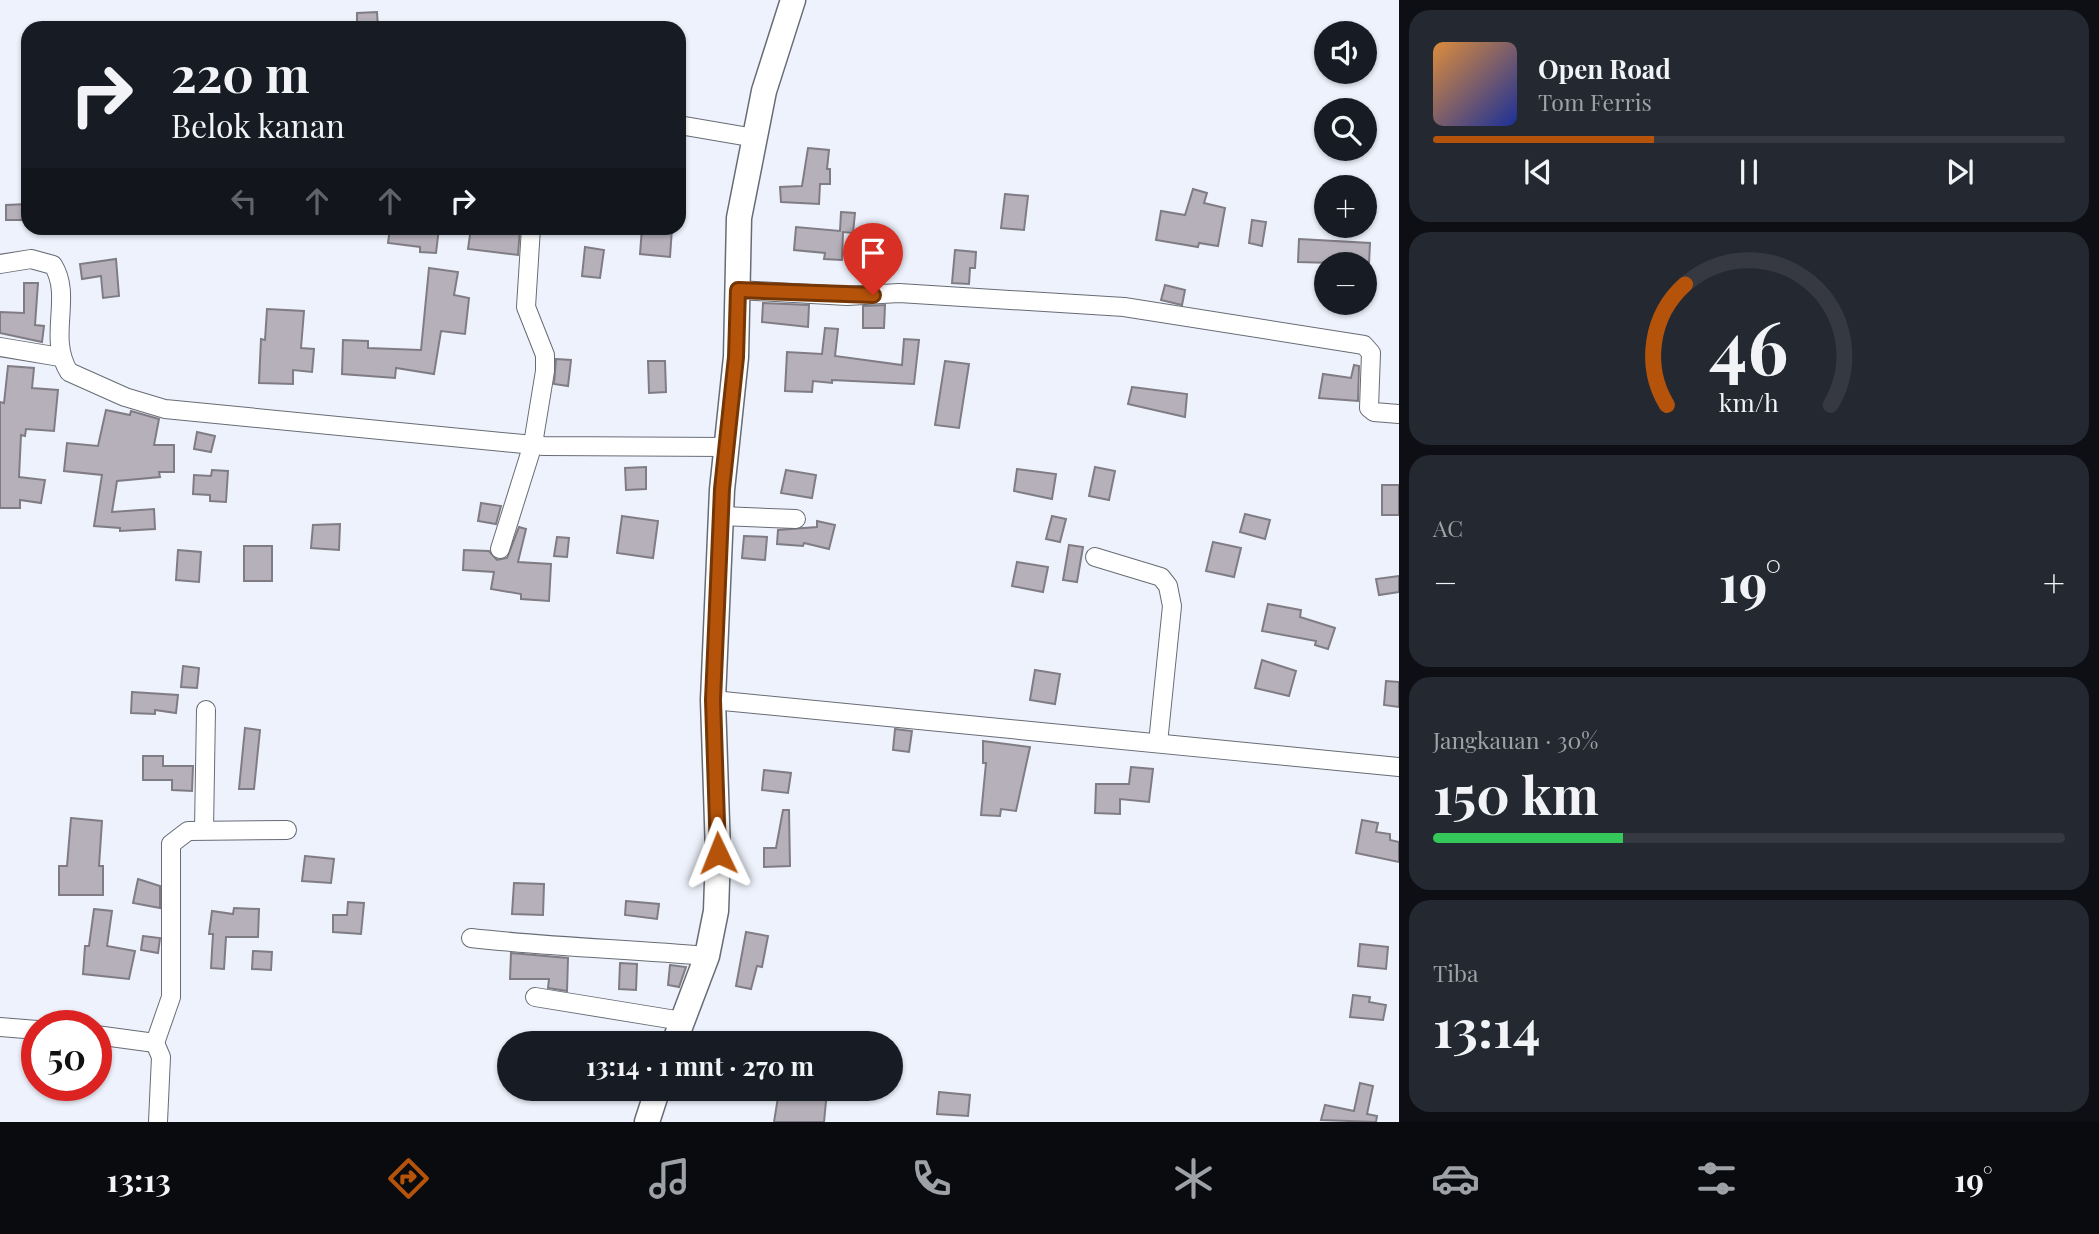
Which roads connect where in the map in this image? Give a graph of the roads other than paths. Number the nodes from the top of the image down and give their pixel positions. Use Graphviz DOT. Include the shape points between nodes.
graph roads {
  1 [pos="793,0"];
  2 [pos="686,126"];
  3 [pos="755,138"];
  4 [pos="531,235"];
  5 [pos="0,264"];
  6 [pos="738,290"];
  7 [pos="0,347"];
  8 [pos="60,357"];
  9 [pos="1399,414"];
  10 [pos="533,444"];
  11 [pos="727,447"];
  12 [pos="721,516"];
  13 [pos="796,519"];
  14 [pos="500,549"];
  15 [pos="1095,557"];
  16 [pos="713,700"];
  17 [pos="206,710"];
  18 [pos="1158,743"];
  19 [pos="1399,767"];
  20 [pos="204,830"];
  21 [pos="287,830"];
  22 [pos="471,938"];
  23 [pos="707,957"];
  24 [pos="535,997"];
  25 [pos="0,1027"];
  26 [pos="21,1029"];
  27 [pos="674,1031"];
  28 [pos="678,1031"];
  29 [pos="112,1037"];
  30 [pos="155,1043"];
  31 [pos="653,1101"];
  32 [pos="158,1122"];
  33 [pos="646,1122"];
  1 -- 3 [label="main road" via="764,92"];
  2 -- 3 [label="street"];
  3 -- 6 [label="main road" via="738,218"];
  4 -- 10 [label="street" via="526,307 545,355"];
  5 -- 8 [label="street" via="31,260 53,265 60,284"];
  6 -- 9 [label="street" via="847,296 913,294 1124,307 1351,343 1369,348 1371,353 1369,408"];
  6 -- 11 [label="main road"];
  7 -- 8 [label="street"];
  8 -- 10 [label="street" via="69,372 165,409"];
  10 -- 11 [label="street" via="616,449"];
  10 -- 14 [label="street"];
  11 -- 12 [label="main road"];
  12 -- 13 [label="street"];
  12 -- 16 [label="main road"];
  15 -- 18 [label="street" via="1161,577 1168,586 1172,606"];
  16 -- 18 [label="street"];
  16 -- 23 [label="main road" via="718,853 716,911"];
  17 -- 20 [label="street"];
  18 -- 19 [label="street"];
  20 -- 21 [label="street"];
  20 -- 30 [label="street" via="188,831 171,844 171,997"];
  22 -- 23 [label="street"];
  23 -- 28 [label="main road"];
  24 -- 27 [label="street"];
  25 -- 26 [label="street"];
  29 -- 30 [label="street"];
  30 -- 32 [label="street" via="161,1057"];
  31 -- 33 [label="main road"];
}
